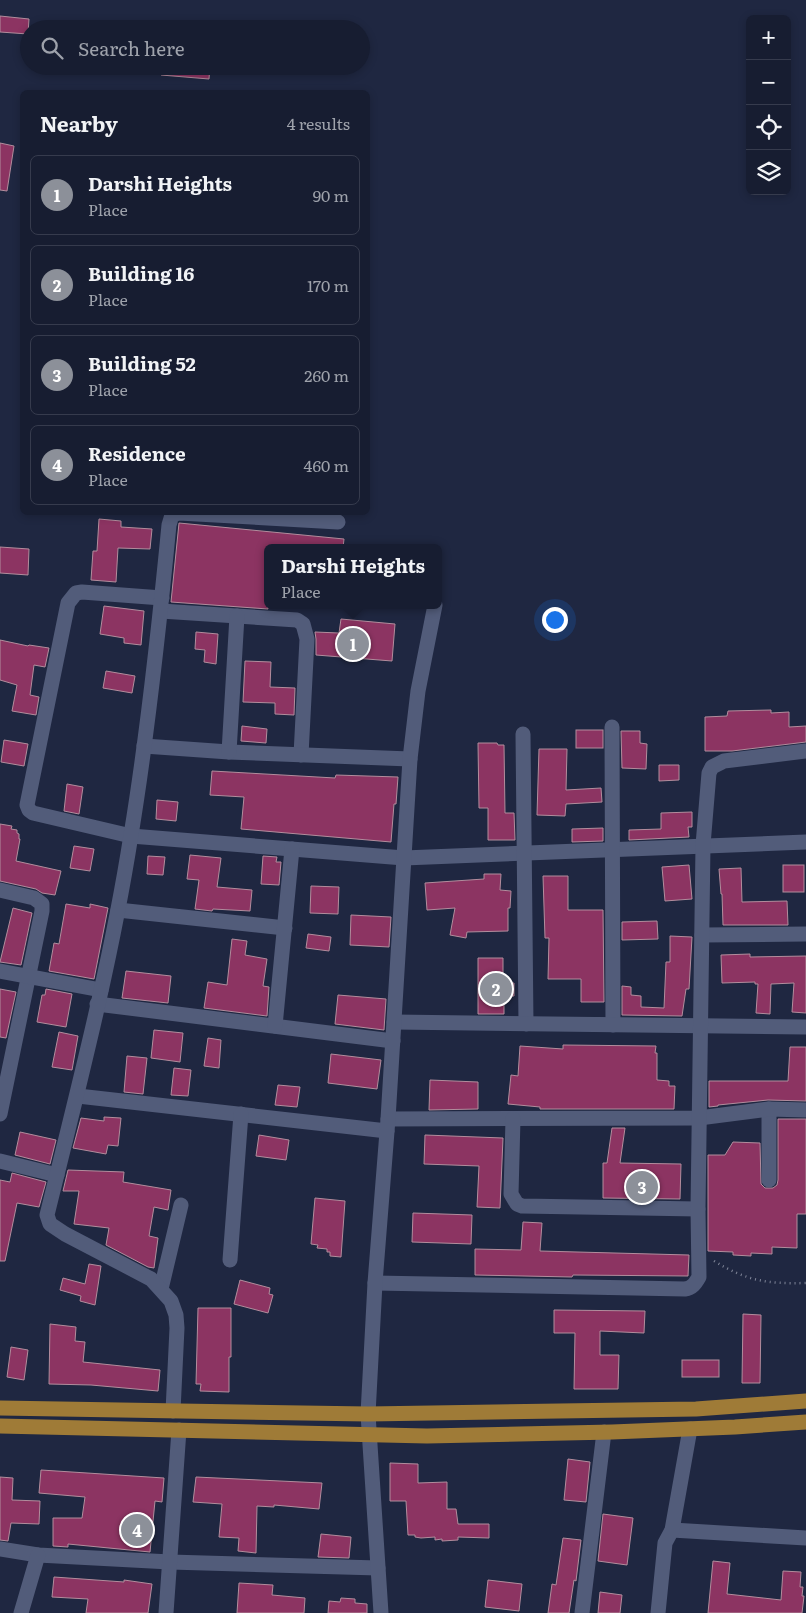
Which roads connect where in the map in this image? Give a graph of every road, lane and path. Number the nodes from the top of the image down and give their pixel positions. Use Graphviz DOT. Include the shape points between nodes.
graph roads {
  1 [pos="172,515"];
  2 [pos="214,515"];
  3 [pos="338,522"];
  4 [pos="161,605"];
  5 [pos="434,609"];
  6 [pos="236,616"];
  7 [pos="612,727"];
  8 [pos="523,734"];
  9 [pos="144,746"];
  10 [pos="806,750"];
  11 [pos="229,752"];
  12 [pos="301,755"];
  13 [pos="410,759"];
  14 [pos="131,836"];
  15 [pos="806,842"];
  16 [pos="703,846"];
  17 [pos="292,849"];
  18 [pos="612,849"];
  19 [pos="524,853"];
  20 [pos="404,858"];
  21 [pos="0,890"];
  22 [pos="118,910"];
  23 [pos="285,928"];
  24 [pos="806,934"];
  25 [pos="702,935"];
  26 [pos="0,971"];
  27 [pos="29,976"];
  28 [pos="99,997"];
  29 [pos="394,1022"];
  30 [pos="526,1024"];
  31 [pos="613,1025"];
  32 [pos="275,1026"];
  33 [pos="701,1027"];
  34 [pos="806,1027"];
  35 [pos="393,1041"];
  36 [pos="78,1096"];
  37 [pos="768,1109"];
  38 [pos="806,1110"];
  39 [pos="0,1114"];
  40 [pos="241,1114"];
  41 [pos="699,1118"];
  42 [pos="513,1119"];
  43 [pos="387,1125"];
  44 [pos="0,1161"];
  45 [pos="57,1175"];
  46 [pos="769,1180"];
  47 [pos="180,1205"];
  48 [pos="698,1209"];
  49 [pos="698,1251"];
  50 [pos="230,1260"];
  51 [pos="375,1283"];
  52 [pos="806,1283"];
  53 [pos="161,1289"];
  54 [pos="801,1401"];
  55 [pos="0,1408"];
  56 [pos="173,1411"];
  57 [pos="368,1414"];
  58 [pos="802,1422"];
  59 [pos="0,1426"];
  60 [pos="690,1429"];
  61 [pos="179,1430"];
  62 [pos="604,1432"];
  63 [pos="370,1435"];
  64 [pos="672,1530"];
  65 [pos="806,1538"];
  66 [pos="0,1549"];
  67 [pos="38,1555"];
  68 [pos="170,1562"];
  69 [pos="378,1568"];
  70 [pos="21,1613"];
  71 [pos="166,1613"];
  72 [pos="381,1613"];
  73 [pos="582,1613"];
  74 [pos="658,1613"];
  1 -- 4 [label="street"];
  2 -- 3 [label="street"];
  4 -- 6 [label="street"];
  4 -- 9 [label="street"];
  4 -- 14 [label="street" via="82,592 72,597 68,603 27,805 32,813"];
  5 -- 13 [label="street" via="418,691"];
  6 -- 11 [label="street"];
  6 -- 12 [label="street" via="297,620 303,624 307,639"];
  7 -- 18 [label="street"];
  8 -- 19 [label="street"];
  9 -- 11 [label="street"];
  9 -- 14 [label="street"];
  10 -- 16 [label="street" via="724,761 712,766 707,782"];
  11 -- 12 [label="street"];
  12 -- 13 [label="street"];
  13 -- 20 [label="street"];
  14 -- 17 [label="street"];
  14 -- 22 [label="street"];
  15 -- 16 [label="street"];
  16 -- 18 [label="street"];
  16 -- 25 [label="street"];
  17 -- 20 [label="street"];
  17 -- 23 [label="street"];
  18 -- 19 [label="street"];
  18 -- 31 [label="street"];
  19 -- 20 [label="street"];
  19 -- 30 [label="street"];
  20 -- 29 [label="street"];
  21 -- 27 [label="street" via="34,898 42,904"];
  22 -- 23 [label="street"];
  22 -- 28 [label="street"];
  23 -- 32 [label="street"];
  24 -- 25 [label="street"];
  25 -- 33 [label="street"];
  26 -- 27 [label="street"];
  27 -- 28 [label="street"];
  27 -- 39 [label="street"];
  28 -- 32 [label="street"];
  28 -- 36 [label="street"];
  29 -- 30 [label="street"];
  29 -- 35 [label="street"];
  30 -- 31 [label="street"];
  31 -- 33 [label="street"];
  32 -- 35 [label="street"];
  33 -- 34 [label="street"];
  33 -- 41 [label="street"];
  35 -- 43 [label="street"];
  36 -- 40 [label="street"];
  36 -- 45 [label="street"];
  37 -- 38 [label="street"];
  37 -- 41 [label="street"];
  37 -- 46 [label="street"];
  40 -- 43 [label="street"];
  40 -- 50 [label="street"];
  41 -- 42 [label="street"];
  41 -- 48 [label="street"];
  42 -- 43 [label="street"];
  42 -- 48 [label="street" via="511,1194 516,1204"];
  43 -- 51 [label="street"];
  44 -- 45 [label="street"];
  45 -- 53 [label="street" via="47,1215 50,1224 151,1279"];
  47 -- 53 [label="street"];
  48 -- 49 [label="street"];
  49 -- 51 [label="street" via="698,1277 691,1288 685,1290"];
  49 -- 52 [label="path" via="751,1280"];
  51 -- 57 [label="street"];
  53 -- 56 [label="street" via="171,1301 176,1315"];
  54 -- 57 [label="main road" via="696,1409"];
  54 -- 58 [label="main road"];
  55 -- 56 [label="main road"];
  56 -- 57 [label="main road"];
  57 -- 63 [label="street"];
  58 -- 60 [label="main road"];
  59 -- 61 [label="main road"];
  60 -- 62 [label="main road"];
  60 -- 64 [label="street"];
  61 -- 63 [label="main road"];
  61 -- 68 [label="street"];
  62 -- 63 [label="main road"];
  62 -- 73 [label="street"];
  63 -- 69 [label="street"];
  64 -- 65 [label="street"];
  64 -- 74 [label="street" via="666,1543"];
  66 -- 67 [label="street"];
  67 -- 68 [label="street"];
  67 -- 70 [label="street"];
  68 -- 69 [label="street"];
  68 -- 71 [label="street"];
  69 -- 72 [label="street"];
}
